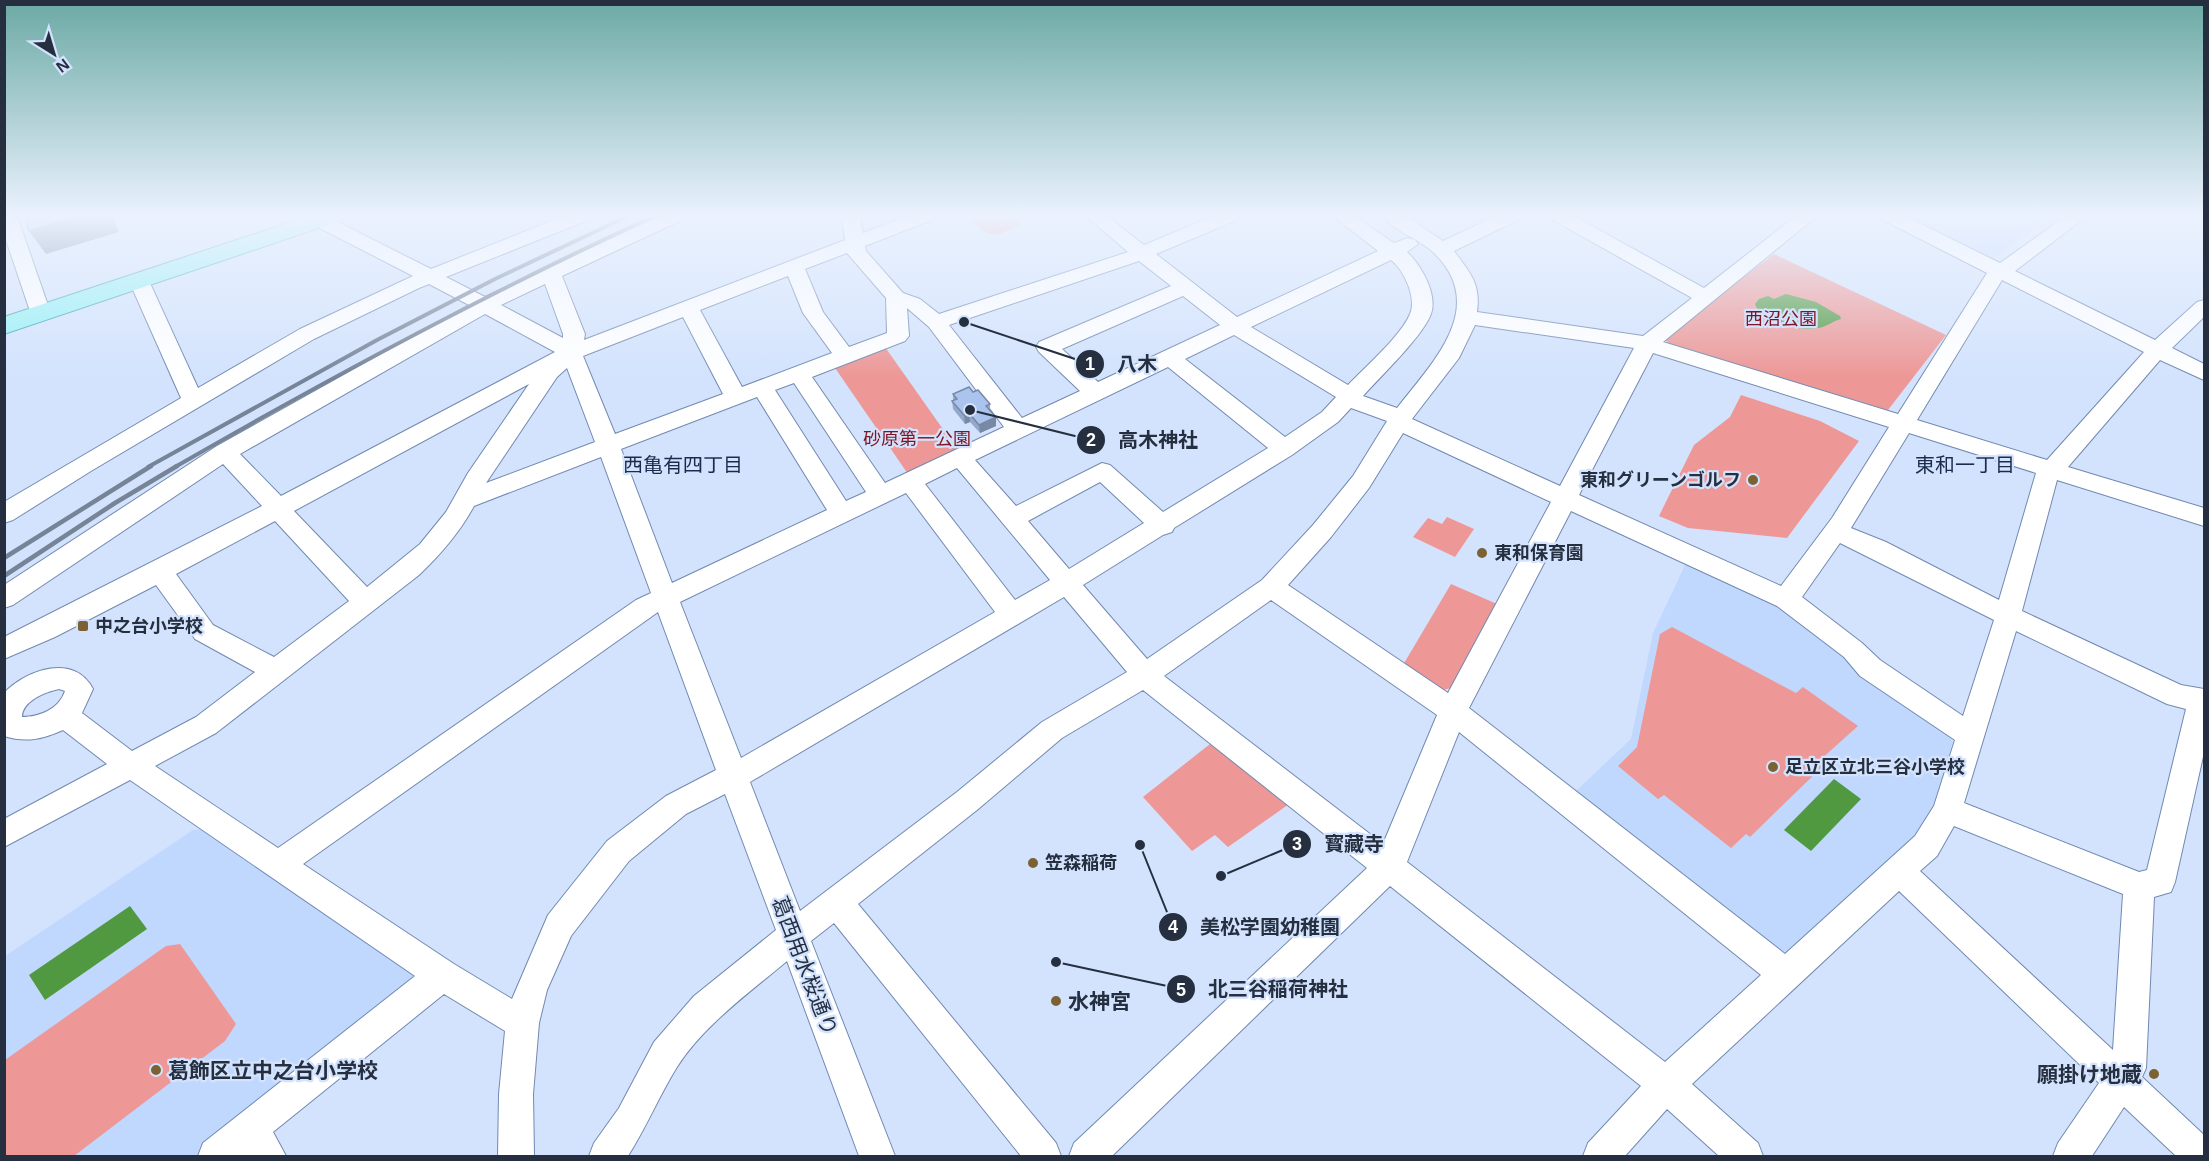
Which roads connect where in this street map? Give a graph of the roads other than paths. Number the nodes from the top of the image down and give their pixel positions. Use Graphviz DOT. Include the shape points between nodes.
graph roads {
  1 [pos="26,270"];
  2 [pos="170,270"];
  3 [pos="418,270"];
  4 [pos="448,270"];
  5 [pos="557,270"];
  6 [pos="783,270"];
  7 [pos="796,270"];
  8 [pos="872,270"];
  9 [pos="1091,270"];
  10 [pos="1165,270"];
  11 [pos="1355,270"];
  12 [pos="1412,270"];
  13 [pos="1457,270"];
  14 [pos="1657,270"];
  15 [pos="1739,270"];
  16 [pos="1998,270"];
  17 [pos="2004,270"];
  18 [pos="2002,272"];
  19 [pos="551,273"];
  20 [pos="431,277"];
  21 [pos="139,281"];
  22 [pos="1186,287"];
  23 [pos="896,297"];
  24 [pos="1705,297"];
  25 [pos="485,305"];
  26 [pos="2205,306"];
  27 [pos="688,307"];
  28 [pos="41,314"];
  29 [pos="1467,317"];
  30 [pos="936,322"];
  31 [pos="4,326"];
  32 [pos="1236,327"];
  33 [pos="1647,344"];
  34 [pos="2158,349"];
  35 [pos="571,352"];
  36 [pos="845,356"];
  37 [pos="1171,358"];
  38 [pos="2205,373"];
  39 [pos="798,374"];
  40 [pos="762,387"];
  41 [pos="1096,393"];
  42 [pos="736,397"];
  43 [pos="1347,397"];
  44 [pos="193,400"];
  45 [pos="1399,420"];
  46 [pos="1903,424"];
  47 [pos="1019,430"];
  48 [pos="607,446"];
  49 [pos="1284,449"];
  50 [pos="225,452"];
  51 [pos="961,459"];
  52 [pos="2051,470"];
  53 [pos="910,482"];
  54 [pos="881,495"];
  55 [pos="1567,498"];
  56 [pos="467,499"];
  57 [pos="10,504"];
  58 [pos="279,508"];
  59 [pos="842,514"];
  60 [pos="2205,517"];
  61 [pos="1013,518"];
  62 [pos="1162,526"];
  63 [pos="1835,531"];
  64 [pos="160,571"];
  65 [pos="1066,583"];
  66 [pos="1271,587"];
  67 [pos="666,597"];
  68 [pos="4,598"];
  69 [pos="1786,599"];
  70 [pos="365,602"];
  71 [pos="1011,614"];
  72 [pos="2008,616"];
  73 [pos="4,649"];
  74 [pos="276,671"];
  75 [pos="1145,675"];
  76 [pos="14,686"];
  77 [pos="2203,700"];
  78 [pos="1453,711"];
  79 [pos="64,715"];
  80 [pos="1969,735"];
  81 [pos="130,765"];
  82 [pos="733,775"];
  83 [pos="1947,810"];
  84 [pos="4,834"];
  85 [pos="279,864"];
  86 [pos="1389,867"];
  87 [pos="1899,871"];
  88 [pos="2139,886"];
  89 [pos="836,902"];
  90 [pos="794,935"];
  91 [pos="1784,973"];
  92 [pos="442,975"];
  93 [pos="522,1023"];
  94 [pos="2120,1082"];
  95 [pos="1666,1084"];
  96 [pos="631,1120"];
  97 [pos="259,1143"];
  98 [pos="216,1156"];
  99 [pos="516,1156"];
  100 [pos="607,1156"];
  101 [pos="631,1156"];
  102 [pos="877,1156"];
  103 [pos="1043,1156"];
  104 [pos="1088,1156"];
  105 [pos="1601,1156"];
  106 [pos="1746,1156"];
  107 [pos="2071,1156"];
  108 [pos="2200,1156"];
  1 -- 28 [label="street"];
  2 -- 21 [label="main road"];
  3 -- 20 [label="street"];
  4 -- 20 [label="street"];
  5 -- 19 [label="street"];
  6 -- 27 [label="street"];
  7 -- 36 [label="street" via="813,313"];
  8 -- 23 [label="street"];
  9 -- 30 [label="street"];
  10 -- 22 [label="street"];
  11 -- 32 [label="street"];
  12 -- 43 [label="street" via="1421,300 1419,316 1400,343"];
  13 -- 29 [label="street" via="1469,294"];
  14 -- 24 [label="street"];
  15 -- 24 [label="street"];
  16 -- 18 [label="street"];
  17 -- 18 [label="street"];
  18 -- 34 [label="street"];
  18 -- 46 [label="street" via="1995,276"];
  19 -- 25 [label="street"];
  19 -- 35 [label="street" via="571,321"];
  20 -- 25 [label="street"];
  20 -- 44 [label="street" via="307,334"];
  21 -- 28 [label="main road"];
  21 -- 44 [label="street"];
  22 -- 32 [label="street"];
  22 -- 41 [label="street" via="1047,347"];
  23 -- 30 [label="street" via="913,303"];
  23 -- 36 [label="street" via="898,336"];
  24 -- 33 [label="street"];
  25 -- 35 [label="street"];
  25 -- 50 [label="street"];
  26 -- 34 [label="street"];
  27 -- 35 [label="street"];
  27 -- 42 [label="street"];
  28 -- 31 [label="main road"];
  29 -- 33 [label="street"];
  29 -- 45 [label="street" via="1450,353"];
  30 -- 47 [label="street"];
  32 -- 37 [label="street"];
  32 -- 43 [label="street"];
  33 -- 46 [label="street"];
  33 -- 55 [label="street"];
  34 -- 38 [label="street"];
  34 -- 52 [label="street"];
  35 -- 48 [label="street, 葛西用水桜通り"];
  35 -- 56 [label="street" via="549,372 476,479"];
  35 -- 58 [label="street"];
  36 -- 39 [label="street"];
  37 -- 41 [label="street"];
  37 -- 49 [label="street"];
  39 -- 40 [label="street"];
  39 -- 54 [label="street"];
  40 -- 42 [label="street"];
  40 -- 59 [label="street"];
  41 -- 47 [label="street"];
  42 -- 48 [label="street"];
  43 -- 45 [label="street"];
  43 -- 49 [label="street" via="1330,417"];
  44 -- 57 [label="street"];
  45 -- 55 [label="street"];
  45 -- 66 [label="street" via="1361,482"];
  46 -- 52 [label="street"];
  46 -- 63 [label="street"];
  47 -- 51 [label="street"];
  48 -- 56 [label="street"];
  48 -- 67 [label="street, 葛西用水桜通り"];
  49 -- 62 [label="street"];
  50 -- 58 [label="street"];
  50 -- 68 [label="street"];
  51 -- 53 [label="street"];
  51 -- 61 [label="street"];
  52 -- 60 [label="street"];
  52 -- 72 [label="street"];
  53 -- 54 [label="street"];
  53 -- 71 [label="street"];
  54 -- 59 [label="street"];
  55 -- 69 [label="street"];
  55 -- 78 [label="street"];
  56 -- 70 [label="street" via="429,551"];
  58 -- 64 [label="street"];
  58 -- 70 [label="street"];
  59 -- 67 [label="street"];
  61 -- 62 [label="street" via="1102,471"];
  61 -- 65 [label="street"];
  62 -- 65 [label="street"];
  63 -- 69 [label="street"];
  63 -- 72 [label="street"];
  64 -- 73 [label="street"];
  64 -- 74 [label="street" via="204,632"];
  65 -- 71 [label="street"];
  65 -- 75 [label="street"];
  66 -- 75 [label="street"];
  66 -- 78 [label="street"];
  67 -- 82 [label="street, 葛西用水桜通り"];
  67 -- 85 [label="street" via="636,614"];
  69 -- 80 [label="street" via="1853,650 1870,668"];
  70 -- 74 [label="street"];
  71 -- 82 [label="street"];
  72 -- 77 [label="street" via="2177,696"];
  72 -- 80 [label="street"];
  74 -- 81 [label="street" via="206,724"];
  75 -- 86 [label="street"];
  75 -- 89 [label="street" via="1052,730"];
  76 -- 79 [label="street" via="15,699 7,715 13,727 42,727"];
  76 -- 79 [label="street" via="47,680 69,679 76,683 78,697"];
  77 -- 88 [label="street" via="2160,882"];
  78 -- 86 [label="street"];
  78 -- 91 [label="street"];
  79 -- 81 [label="street"];
  80 -- 83 [label="street"];
  81 -- 84 [label="street"];
  81 -- 85 [label="street"];
  82 -- 90 [label="street, 葛西用水桜通り"];
  82 -- 93 [label="street" via="676,805 618,850 559,926 531,990"];
  83 -- 87 [label="street" via="1926,846"];
  83 -- 88 [label="street"];
  85 -- 92 [label="street"];
  86 -- 95 [label="street"];
  86 -- 104 [label="street"];
  87 -- 91 [label="street"];
  87 -- 94 [label="street"];
  88 -- 94 [label="street" via="2129,1068"];
  89 -- 90 [label="street"];
  89 -- 103 [label="street"];
  90 -- 96 [label="street" via="706,1008 666,1054"];
  90 -- 102 [label="street, 葛西用水桜通り"];
  91 -- 95 [label="street"];
  92 -- 93 [label="street"];
  92 -- 97 [label="street"];
  93 -- 99 [label="street"];
  94 -- 107 [label="street"];
  94 -- 108 [label="street"];
  95 -- 105 [label="street"];
  95 -- 106 [label="street"];
  96 -- 100 [label="street"];
  96 -- 101 [label="street"];
  97 -- 98 [label="street"];
}
